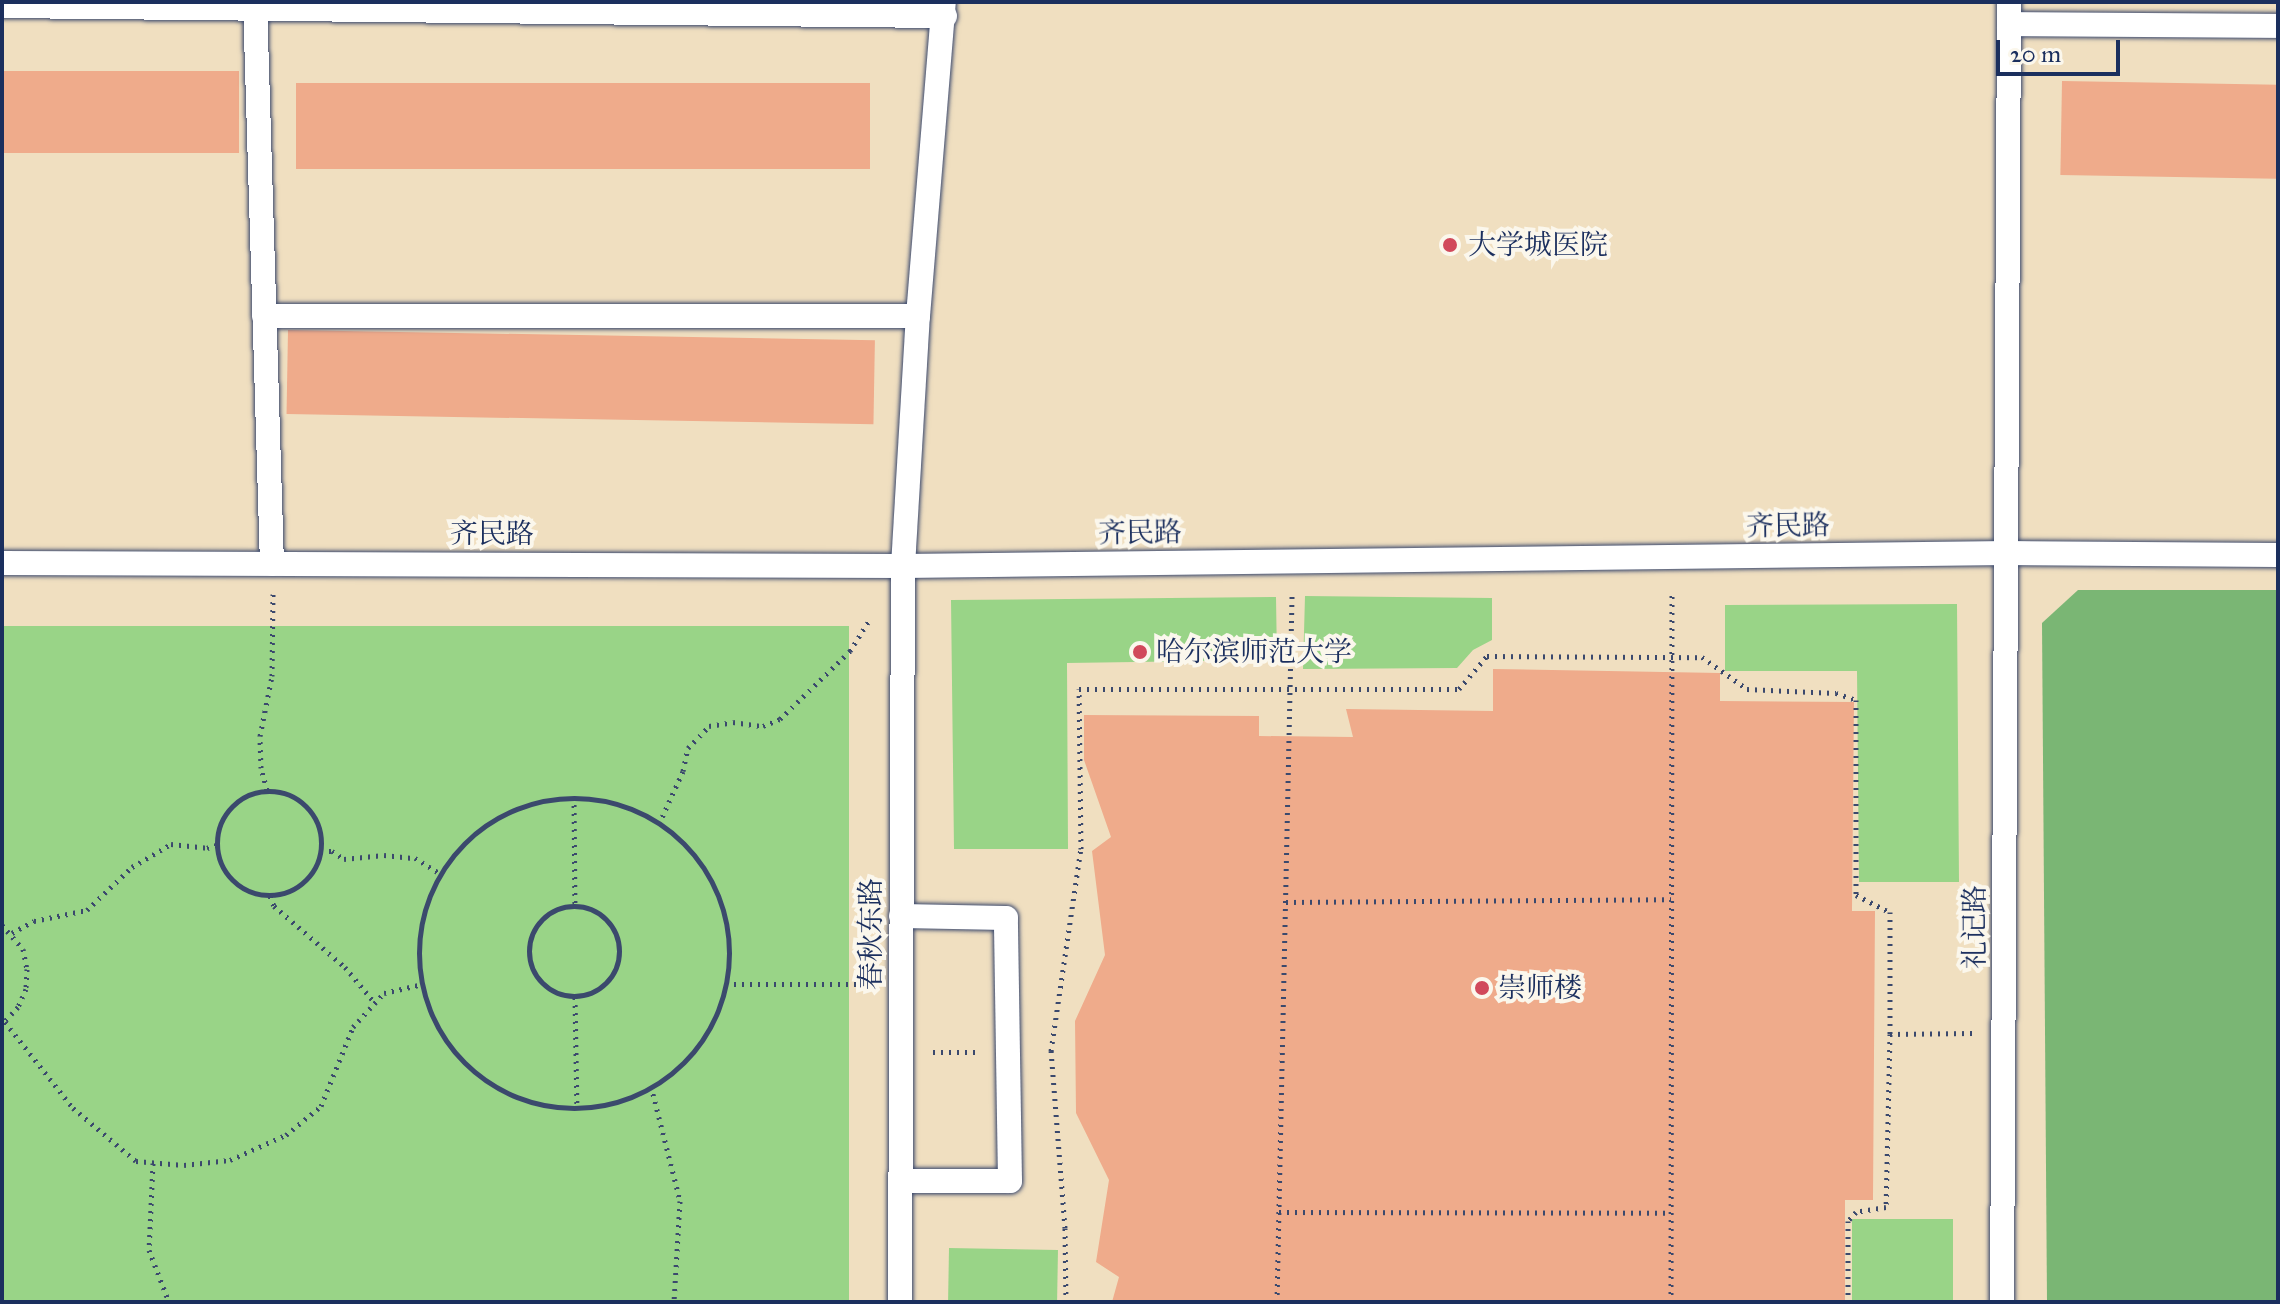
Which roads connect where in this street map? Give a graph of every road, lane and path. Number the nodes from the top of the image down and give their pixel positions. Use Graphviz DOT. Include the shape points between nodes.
graph roads {
  1 [pos="255,5"];
  2 [pos="2,6"];
  3 [pos="944,9"];
  4 [pos="2009,13"];
  5 [pos="2278,26"];
  6 [pos="264,316"];
  7 [pos="918,316"];
  8 [pos="2008,553"];
  9 [pos="2278,555"];
  10 [pos="1672,558"];
  11 [pos="1293,562"];
  12 [pos="2,563"];
  13 [pos="272,564"];
  14 [pos="903,566"];
  15 [pos="873,614"];
  16 [pos="1672,657"];
  17 [pos="1290,689"];
  18 [pos="267,790"];
  19 [pos="574,797"];
  20 [pos="659,824"];
  21 [pos="216,845"];
  22 [pos="321,851"];
  23 [pos="441,874"];
  24 [pos="270,896"];
  25 [pos="1671,899"];
  26 [pos="1286,902"];
  27 [pos="575,906"];
  28 [pos="901,916"];
  29 [pos="2,925"];
  30 [pos="12,933"];
  31 [pos="422,984"];
  32 [pos="726,984"];
  33 [pos="901,984"];
  34 [pos="575,997"];
  35 [pos="375,1003"];
  36 [pos="4,1023"];
  37 [pos="2004,1032"];
  38 [pos="1890,1034"];
  39 [pos="651,1086"];
  40 [pos="577,1108"];
  41 [pos="153,1163"];
  42 [pos="900,1181"];
  43 [pos="1279,1212"];
  44 [pos="1671,1213"];
  45 [pos="169,1302"];
  46 [pos="674,1302"];
  47 [pos="900,1302"];
  48 [pos="1066,1302"];
  49 [pos="1277,1302"];
  50 [pos="1671,1302"];
  51 [pos="1848,1302"];
  52 [pos="2002,1302"];
  1 -- 2 [label="lane"];
  1 -- 3 [label="lane"];
  1 -- 6 [label="lane"];
  3 -- 7 [label="lane, 春秋东路"];
  4 -- 5 [label="lane"];
  4 -- 8 [label="lane, 礼记路"];
  6 -- 7 [label="lane"];
  6 -- 13 [label="lane"];
  7 -- 14 [label="lane, 春秋东路"];
  8 -- 9 [label="lane, 齐民路"];
  8 -- 10 [label="lane, 齐民路"];
  8 -- 37 [label="lane, 礼记路"];
  10 -- 11 [label="lane, 齐民路"];
  10 -- 16 [label="path"];
  11 -- 14 [label="lane, 齐民路"];
  11 -- 17 [label="path"];
  12 -- 13 [label="lane, 齐民路"];
  13 -- 14 [label="lane, 齐民路"];
  13 -- 18 [label="path" via="272,676 260,736"];
  14 -- 28 [label="lane, 春秋东路"];
  15 -- 20 [label="path" via="850,651 780,719 763,726 709,726 688,748"];
  16 -- 17 [label="path" via="1487,656 1459,689"];
  16 -- 25 [label="path"];
  16 -- 38 [label="path" via="1702,657 1747,689 1836,693 1856,700 1856,895 1890,912"];
  17 -- 26 [label="path"];
  17 -- 48 [label="path" via="1079,689 1081,849 1051,1051"];
  18 -- 21 [label="path" via="237,801 218,829"];
  18 -- 22 [label="path" via="285,793 308,809 320,833"];
  19 -- 20 [label="path" via="627,806"];
  19 -- 23 [label="path" via="525,805 481,827"];
  19 -- 27 [label="path"];
  20 -- 32 [label="path" via="674,832 709,873 728,924"];
  21 -- 24 [label="path" via="218,861 239,887"];
  21 -- 30 [label="path" via="171,844 132,867 87,910 34,921"];
  22 -- 23 [label="path" via="344,859 415,858"];
  22 -- 24 [label="path" via="304,883"];
  23 -- 31 [label="path" via="424,906 418,955"];
  24 -- 35 [label="path" via="274,906 345,967"];
  25 -- 26 [label="path"];
  25 -- 44 [label="path"];
  26 -- 43 [label="path"];
  27 -- 34 [label="path" via="590,909 613,929 619,959 603,986"];
  27 -- 34 [label="path" via="548,915 531,937 529,952 538,978 561,995"];
  28 -- 33 [label="lane, 春秋东路"];
  28 -- 42 [label="lane" via="1006,918 1010,1181"];
  29 -- 30 [label="path"];
  30 -- 36 [label="path" via="23,949 27,979 18,1007"];
  31 -- 35 [label="path" via="384,993"];
  31 -- 40 [label="path" via="449,1047 484,1080 529,1102"];
  32 -- 33 [label="path"];
  32 -- 39 [label="path" via="710,1028 676,1070"];
  33 -- 42 [label="lane, 春秋东路"];
  34 -- 40 [label="path"];
  35 -- 41 [label="path" via="353,1027 321,1106 286,1135 230,1160"];
  36 -- 41 [label="path" via="73,1108 136,1161"];
  37 -- 38 [label="path"];
  37 -- 52 [label="lane, 礼记路"];
  38 -- 51 [label="path" via="1886,1207 1856,1212 1848,1221"];
  39 -- 40 [label="path" via="630,1098"];
  39 -- 46 [label="path" via="680,1201"];
  41 -- 45 [label="path" via="149,1250"];
  42 -- 47 [label="lane, 春秋东路"];
  43 -- 44 [label="path"];
  43 -- 49 [label="path"];
  44 -- 50 [label="path"];
}
